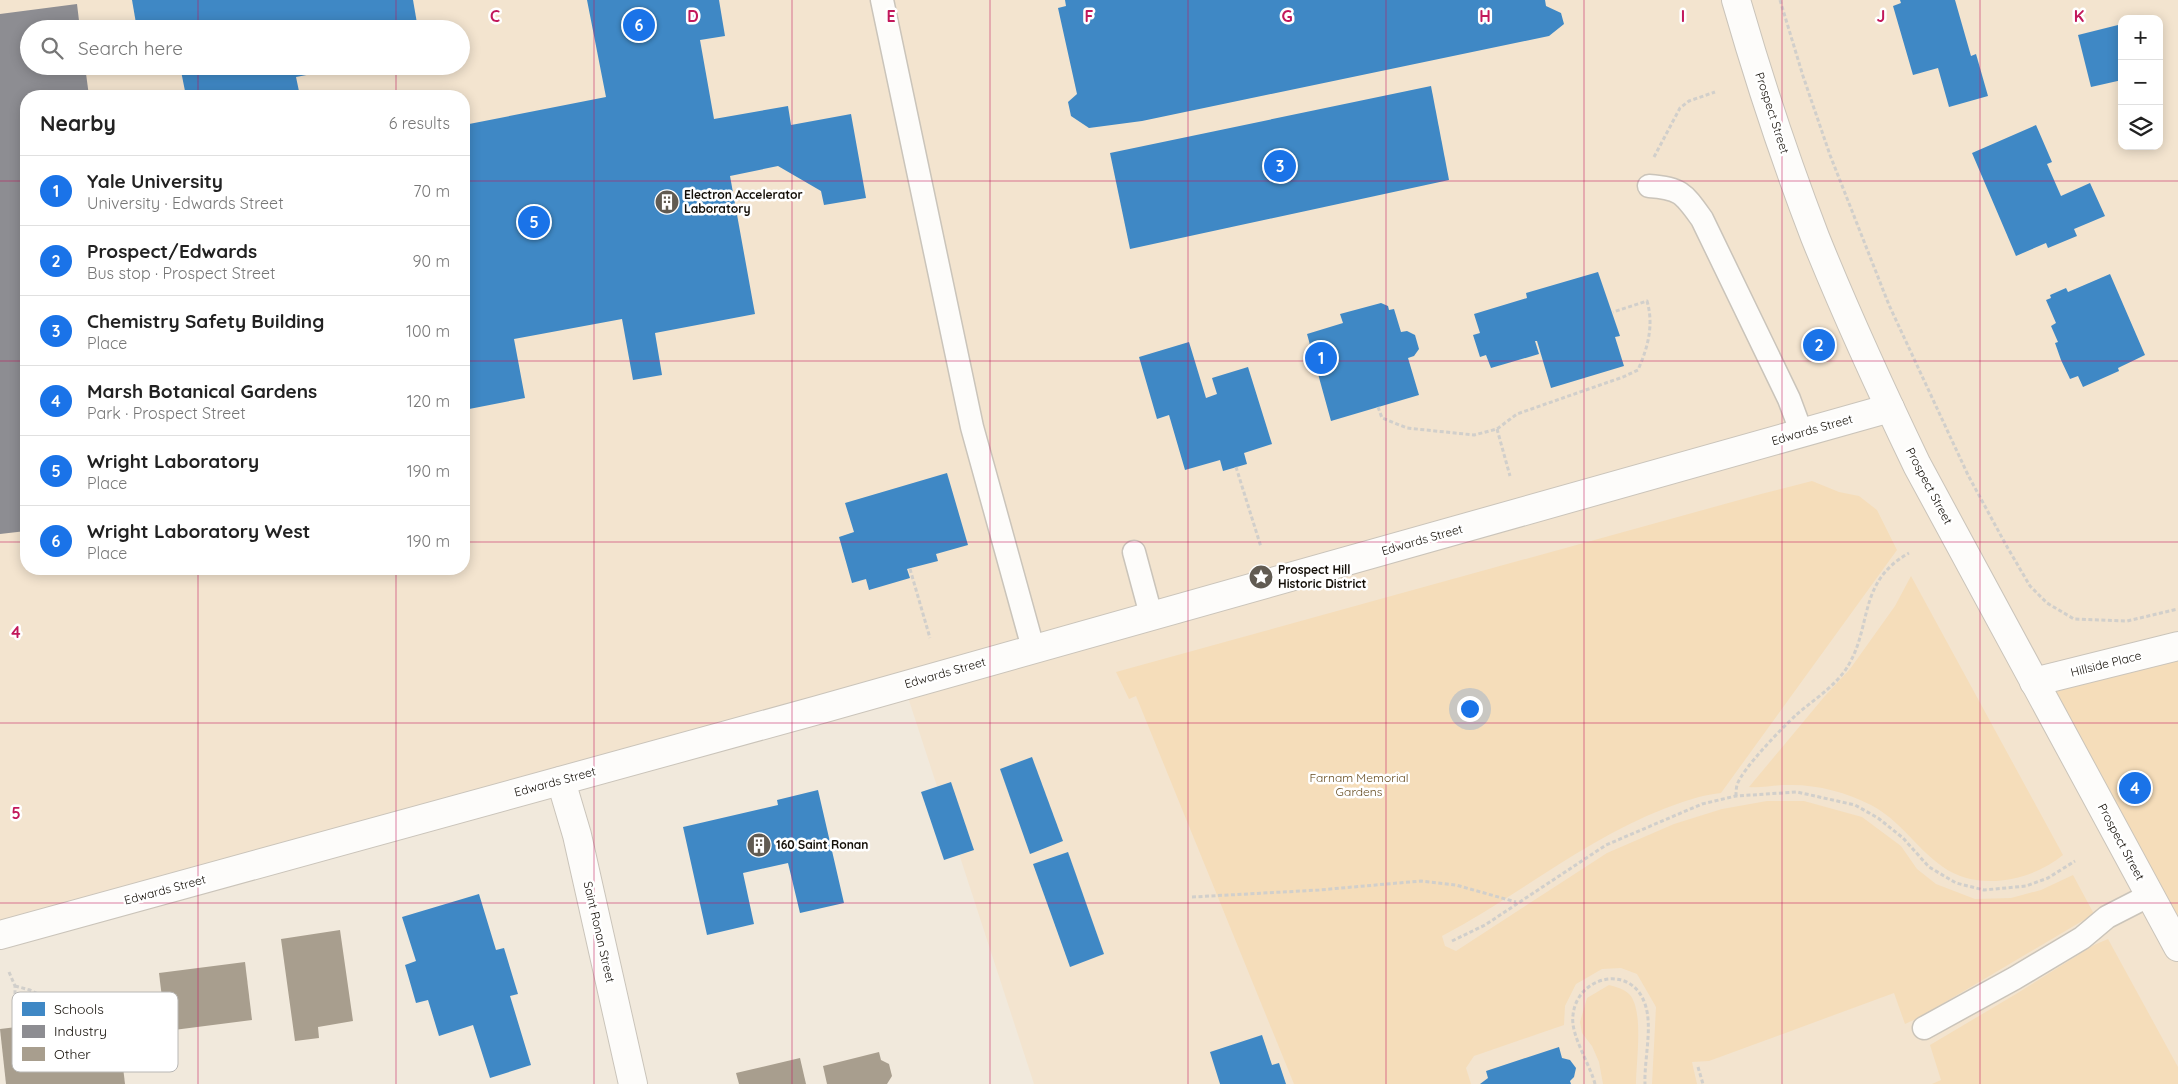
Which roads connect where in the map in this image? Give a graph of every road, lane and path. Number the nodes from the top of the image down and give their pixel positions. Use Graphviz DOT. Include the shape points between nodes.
graph roads {
  1 [pos="882,0"];
  2 [pos="1736,0"];
  3 [pos="1780,0"];
  4 [pos="1715,92"];
  5 [pos="1649,186"];
  6 [pos="1613,312"];
  7 [pos="1378,407"];
  8 [pos="1890,408"];
  9 [pos="1496,429"];
  10 [pos="1802,434"];
  11 [pos="1236,467"];
  12 [pos="1510,476"];
  13 [pos="1261,547"];
  14 [pos="1134,552"];
  15 [pos="1909,553"];
  16 [pos="910,569"];
  17 [pos="2178,609"];
  18 [pos="1151,615"];
  19 [pos="930,638"];
  20 [pos="2178,646"];
  21 [pos="1033,648"];
  22 [pos="2034,682"];
  23 [pos="561,781"];
  24 [pos="1736,796"];
  25 [pos="2076,861"];
  26 [pos="2150,895"];
  27 [pos="1192,897"];
  28 [pos="1517,903"];
  29 [pos="0,935"];
  30 [pos="1452,941"];
  31 [pos="2178,947"];
  32 [pos="10,972"];
  33 [pos="14,986"];
  34 [pos="14,992"];
  35 [pos="34,992"];
  36 [pos="1924,1028"];
  37 [pos="1698,1067"];
  38 [pos="633,1084"];
  39 [pos="1595,1084"];
  40 [pos="1646,1084"];
  41 [pos="1703,1084"];
  1 -- 21 [label="lane" via="972,427"];
  2 -- 8 [label="main road, Prospect Street" via="1802,203"];
  3 -- 17 [label="path" via="1830,155 1889,305 1968,475 2030,586 2047,604 2074,619 2127,621"];
  4 -- 5 [label="path" via="1689,101 1680,108 1653,159"];
  5 -- 10 [label="lane" via="1670,187 1687,198 1702,219 1785,390"];
  6 -- 9 [label="path" via="1647,301 1650,313 1648,346 1638,370 1517,414"];
  7 -- 9 [label="path" via="1382,418 1407,428 1474,435"];
  8 -- 10 [label="main road, Edwards Street"];
  8 -- 22 [label="main road, Prospect Street" via="1917,465"];
  9 -- 12 [label="path"];
  10 -- 18 [label="main road, Edwards Street"];
  11 -- 13 [label="path"];
  14 -- 18 [label="lane"];
  15 -- 24 [label="path" via="1886,568 1872,593 1855,654 1843,673 1773,739 1743,775 1737,785"];
  16 -- 19 [label="path"];
  18 -- 21 [label="main road, Edwards Street"];
  20 -- 22 [label="main road, Hillside Place"];
  21 -- 23 [label="main road, Edwards Street"];
  22 -- 26 [label="main road, Prospect Street"];
  23 -- 29 [label="main road, Edwards Street"];
  23 -- 38 [label="main road, Saint Ronan Street" via="577,835"];
  24 -- 25 [label="path" via="1797,792 1856,805 1903,838 1928,867 1956,882 1984,890 2026,886"];
  24 -- 28 [label="path" via="1702,804 1606,845"];
  26 -- 31 [label="main road, Prospect Street"];
  26 -- 36 [label="lane" via="2107,917 2082,938 2015,978"];
  27 -- 28 [label="path" via="1421,881 1456,885"];
  28 -- 30 [label="path" via="1485,925"];
  32 -- 33 [label="path"];
  33 -- 34 [label="path"];
  33 -- 35 [label="path"];
  37 -- 41 [label="path"];
  39 -- 40 [label="path" via="1572,1025 1572,1014 1584,990 1606,978 1636,987 1646,1004"];
}
